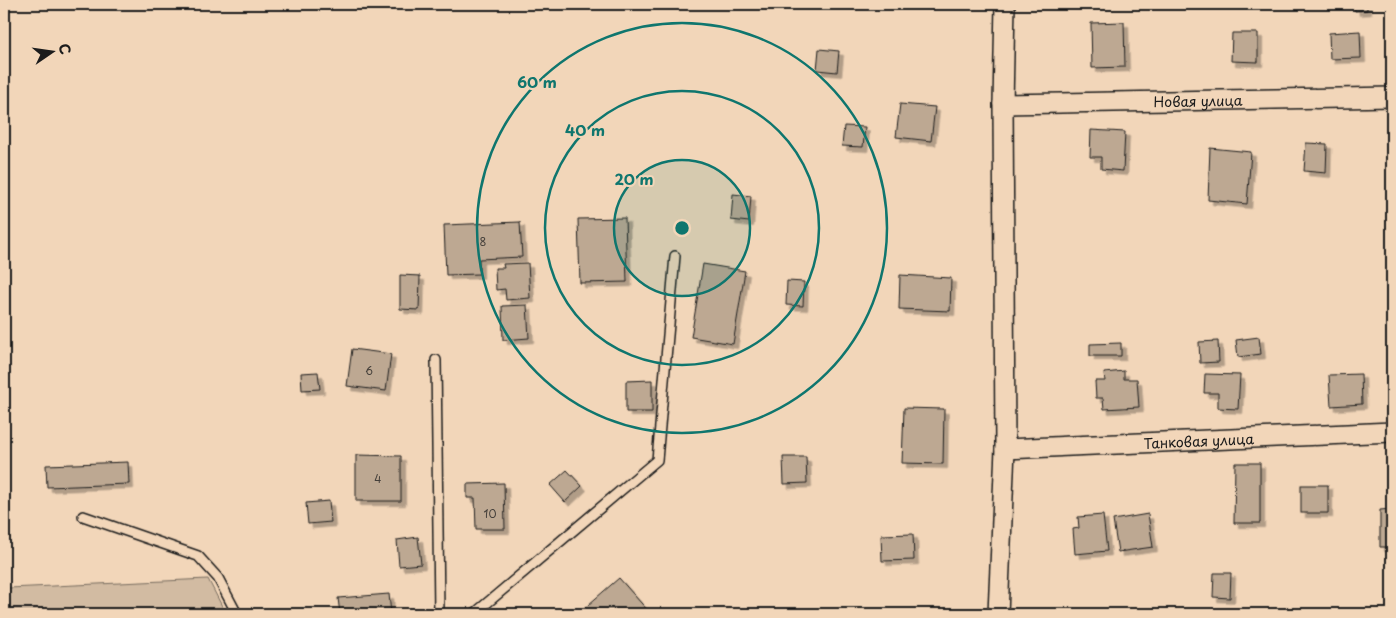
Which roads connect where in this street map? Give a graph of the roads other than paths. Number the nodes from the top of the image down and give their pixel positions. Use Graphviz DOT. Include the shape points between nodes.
graph roads {
  1 [pos="1005,4"];
  2 [pos="1392,97"];
  3 [pos="1003,104"];
  4 [pos="675,256"];
  5 [pos="436,360"];
  6 [pos="1392,432"];
  7 [pos="1004,450"];
  8 [pos="82,516"];
  9 [pos="237,614"];
  10 [pos="439,614"];
  11 [pos="474,614"];
  12 [pos="998,614"];
  1 -- 3 [label="street"];
  2 -- 3 [label="street, Новая улица"];
  3 -- 7 [label="street"];
  4 -- 11 [label="lane" via="657,460"];
  5 -- 10 [label="lane"];
  6 -- 7 [label="street, Танковая улица"];
  7 -- 12 [label="street"];
  8 -- 9 [label="lane" via="198,556 218,578"];
}
